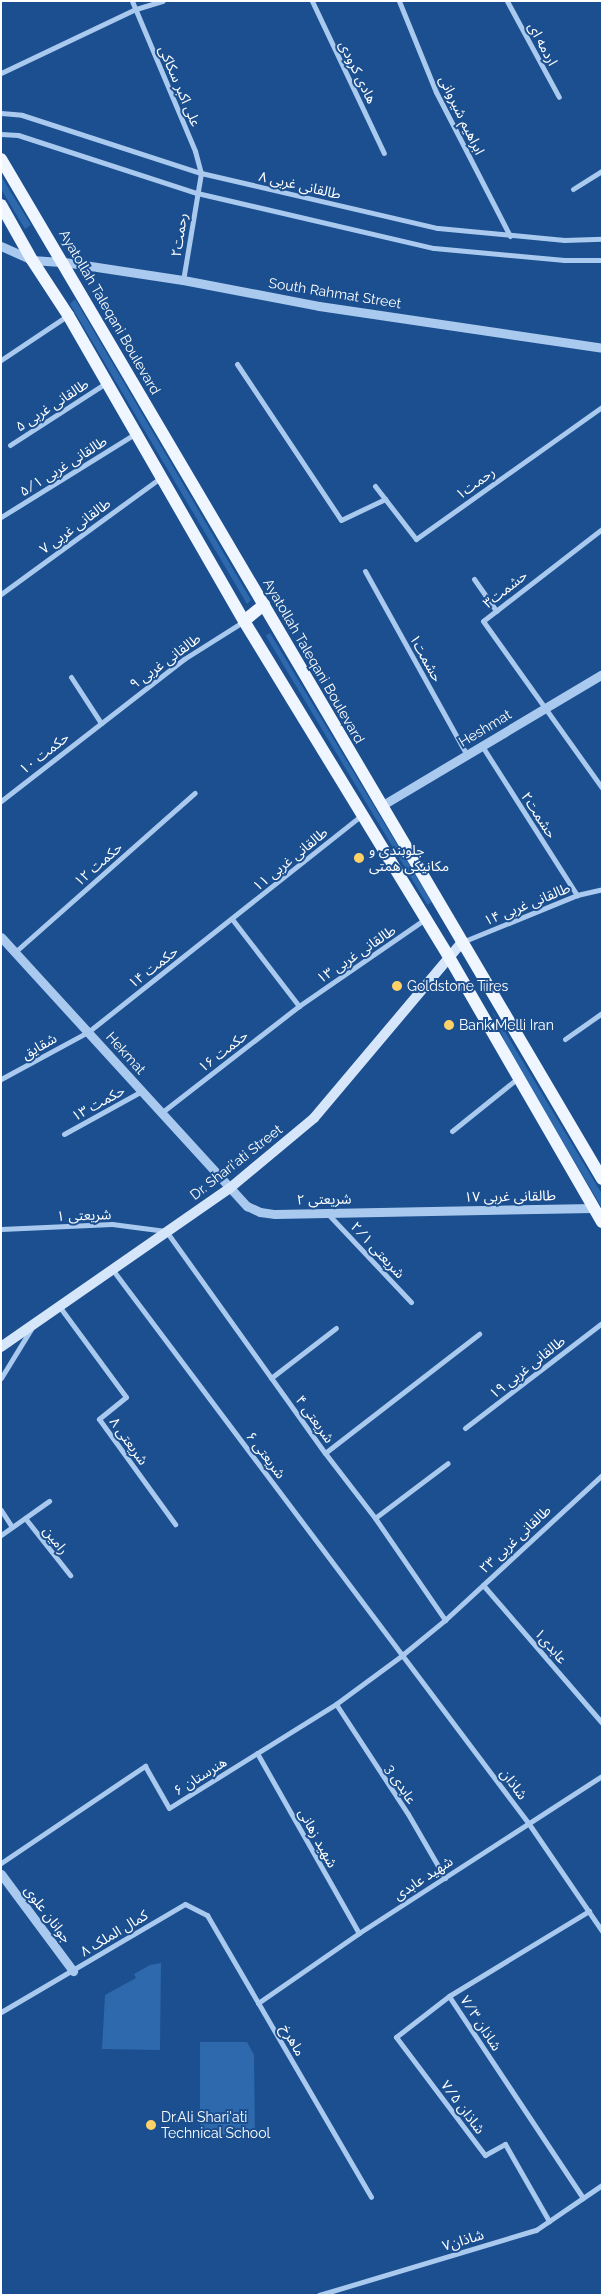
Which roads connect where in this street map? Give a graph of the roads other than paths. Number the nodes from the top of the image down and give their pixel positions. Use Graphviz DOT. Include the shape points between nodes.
graph roads {
  1 [pos="132,1"];
  2 [pos="163,1"];
  3 [pos="312,1"];
  4 [pos="399,1"];
  5 [pos="507,1"];
  6 [pos="136,9"];
  7 [pos="1,73"];
  8 [pos="559,97"];
  9 [pos="1,114"];
  10 [pos="1,134"];
  11 [pos="384,153"];
  12 [pos="1,159"];
  13 [pos="602,171"];
  14 [pos="201,173"];
  15 [pos="573,189"];
  16 [pos="197,193"];
  17 [pos="1,205"];
  18 [pos="510,236"];
  19 [pos="602,240"];
  20 [pos="1,246"];
  21 [pos="32,260"];
  22 [pos="602,260"];
  23 [pos="64,262"];
  24 [pos="183,280"];
  25 [pos="68,315"];
  26 [pos="602,348"];
  27 [pos="1,360"];
  28 [pos="237,364"];
  29 [pos="107,383"];
  30 [pos="602,407"];
  31 [pos="136,434"];
  32 [pos="10,446"];
  33 [pos="162,477"];
  34 [pos="374,486"];
  35 [pos="384,499"];
  36 [pos="1,518"];
  37 [pos="602,529"];
  38 [pos="365,571"];
  39 [pos="474,579"];
  40 [pos="1,594"];
  41 [pos="264,604"];
  42 [pos="496,611"];
  43 [pos="244,621"];
  44 [pos="602,674"];
  45 [pos="71,677"];
  46 [pos="546,708"];
  47 [pos="101,723"];
  48 [pos="482,746"];
  49 [pos="467,755"];
  50 [pos="602,788"];
  51 [pos="195,793"];
  52 [pos="1,801"];
  53 [pos="381,806"];
  54 [pos="362,816"];
  55 [pos="602,889"];
  56 [pos="577,895"];
  57 [pos="426,919"];
  58 [pos="232,920"];
  59 [pos="1,937"];
  60 [pos="462,942"];
  61 [pos="15,952"];
  62 [pos="449,957"];
  63 [pos="299,1006"];
  64 [pos="602,1013"];
  65 [pos="88,1032"];
  66 [pos="565,1039"];
  67 [pos="518,1078"];
  68 [pos="1,1079"];
  69 [pos="142,1091"];
  70 [pos="162,1113"];
  71 [pos="452,1131"];
  72 [pos="64,1134"];
  73 [pos="602,1179"];
  74 [pos="230,1188"];
  75 [pos="594,1208"];
  76 [pos="427,1211"];
  77 [pos="327,1213"];
  78 [pos="602,1222"];
  79 [pos="1,1229"];
  80 [pos="166,1231"];
  81 [pos="112,1268"];
  82 [pos="411,1302"];
  83 [pos="59,1306"];
  84 [pos="36,1322"];
  85 [pos="602,1323"];
  86 [pos="336,1328"];
  87 [pos="479,1334"];
  88 [pos="1,1347"];
  89 [pos="1,1378"];
  90 [pos="271,1378"];
  91 [pos="465,1428"];
  92 [pos="325,1453"];
  93 [pos="448,1463"];
  94 [pos="602,1475"];
  95 [pos="49,1501"];
  96 [pos="1,1510"];
  97 [pos="24,1518"];
  98 [pos="375,1518"];
  99 [pos="175,1524"];
  100 [pos="12,1527"];
  101 [pos="1,1535"];
  102 [pos="70,1575"];
  103 [pos="483,1585"];
  104 [pos="445,1620"];
  105 [pos="402,1656"];
  106 [pos="336,1704"];
  107 [pos="602,1723"];
  108 [pos="257,1754"];
  109 [pos="602,1776"];
  110 [pos="529,1824"];
  111 [pos="1,1863"];
  112 [pos="1,1874"];
  113 [pos="445,1878"];
  114 [pos="186,1904"];
  115 [pos="589,1911"];
  116 [pos="602,1931"];
  117 [pos="359,1933"];
  118 [pos="73,1971"];
  119 [pos="449,1996"];
  120 [pos="258,2003"];
  121 [pos="1,2012"];
  122 [pos="602,2185"];
  123 [pos="371,2197"];
  124 [pos="583,2198"];
  125 [pos="548,2221"];
  126 [pos="319,2295"];
  1 -- 6 [label="street, علی اکبر سکاکی"];
  2 -- 6 [label="street"];
  3 -- 11 [label="street, هادی کرودی"];
  4 -- 18 [label="street, ابراهیم شیروانی" via="436,92"];
  5 -- 8 [label="street, اردمه ای"];
  6 -- 7 [label="street"];
  6 -- 14 [label="street, علی اکبر سکاکی" via="196,151"];
  9 -- 14 [label="street, طالقانی غربی ۸" via="22,115"];
  10 -- 16 [label="street" via="18,135"];
  12 -- 23 [label="main road, Ayatollah Taleqani Boulevard"];
  13 -- 15 [label="street"];
  14 -- 16 [label="street, رحمت۲"];
  14 -- 18 [label="street, طالقانی غربی ۸" via="438,228"];
  16 -- 22 [label="street" via="434,248 564,260"];
  16 -- 24 [label="street, رحمت۲"];
  17 -- 21 [label="main road"];
  18 -- 19 [label="street, طالقانی غربی ۸"];
  20 -- 21 [label="street"];
  21 -- 23 [label="street, South Rahmat Street"];
  21 -- 25 [label="main road"];
  23 -- 24 [label="street, South Rahmat Street"];
  23 -- 41 [label="main road, Ayatollah Taleqani Boulevard"];
  24 -- 26 [label="street, South Rahmat Street" via="319,306"];
  25 -- 27 [label="street"];
  25 -- 29 [label="main road"];
  28 -- 35 [label="street" via="341,520"];
  29 -- 31 [label="main road"];
  29 -- 32 [label="street, طالقانی غربی ۵"];
  30 -- 35 [label="street, رحمت۱" via="416,539"];
  31 -- 33 [label="main road"];
  31 -- 36 [label="street, طالقانی غربی ۵/۱"];
  33 -- 40 [label="street, طالقانی غربی ۷"];
  33 -- 43 [label="main road"];
  34 -- 35 [label="street, رحمت۱"];
  37 -- 42 [label="street, حشمت۳"];
  38 -- 49 [label="street, حشمت۱"];
  39 -- 42 [label="street"];
  41 -- 43 [label="main road"];
  41 -- 53 [label="main road, Ayatollah Taleqani Boulevard"];
  42 -- 46 [label="street, حشمت۳" via="483,621"];
  43 -- 47 [label="street, طالقانی غربی ۹" via="184,659"];
  43 -- 54 [label="main road"];
  44 -- 46 [label="street, Heshmat"];
  45 -- 47 [label="street"];
  46 -- 48 [label="street, Heshmat"];
  46 -- 50 [label="street"];
  47 -- 52 [label="street, حکمت ۱۰"];
  48 -- 49 [label="street, Heshmat"];
  48 -- 56 [label="street, حشمت۲"];
  49 -- 53 [label="street, Heshmat"];
  51 -- 61 [label="street, حکمت ۱۲"];
  53 -- 60 [label="main road, Ayatollah Taleqani Boulevard"];
  54 -- 57 [label="main road"];
  54 -- 58 [label="street, طالقانی غربی ۱۱"];
  55 -- 56 [label="street, طالقانی غربی ۱۴"];
  56 -- 60 [label="street, طالقانی غربی ۱۴"];
  57 -- 62 [label="main road"];
  57 -- 63 [label="street, طالقانی غربی ۱۳"];
  58 -- 63 [label="street"];
  58 -- 65 [label="street, حکمت ۱۴"];
  59 -- 61 [label="street, Hekmat"];
  60 -- 62 [label="main road, Dr. Shari'ati Street"];
  60 -- 73 [label="main road, Ayatollah Taleqani Boulevard"];
  61 -- 65 [label="street, Hekmat"];
  62 -- 67 [label="main road"];
  62 -- 74 [label="main road, Dr. Shari'ati Street" via="314,1118"];
  63 -- 70 [label="street, حکمت ۱۶"];
  64 -- 66 [label="street"];
  65 -- 68 [label="street, شقایق"];
  65 -- 69 [label="street, Hekmat"];
  67 -- 71 [label="street"];
  67 -- 75 [label="main road"];
  69 -- 70 [label="street, Hekmat"];
  69 -- 72 [label="street, حکمت ۱۳"];
  70 -- 74 [label="street, Hekmat"];
  74 -- 77 [label="street, شریعتی ۲" via="247,1206 260,1212"];
  74 -- 80 [label="main road, Dr. Shari'ati Street"];
  75 -- 76 [label="street, طالقانی غربی ۱۷"];
  75 -- 78 [label="main road"];
  76 -- 77 [label="street, شریعتی ۲"];
  77 -- 82 [label="street, شریعتی ۲/۱"];
  79 -- 80 [label="street, شریعتی ۱" via="112,1224"];
  80 -- 81 [label="main road, Dr. Shari'ati Street"];
  80 -- 90 [label="street, شریعتی ۴"];
  81 -- 83 [label="main road, Dr. Shari'ati Street"];
  81 -- 105 [label="street, شریعتی ۶"];
  83 -- 84 [label="main road, Dr. Shari'ati Street"];
  83 -- 99 [label="street, شریعتی ۸" via="126,1396 99,1419"];
  84 -- 88 [label="main road, Dr. Shari'ati Street"];
  84 -- 89 [label="street"];
  85 -- 91 [label="street, طالقانی غربی ۱۹"];
  86 -- 90 [label="street"];
  87 -- 92 [label="street"];
  90 -- 92 [label="street, شریعتی ۴"];
  92 -- 98 [label="street, شریعتی ۴"];
  93 -- 98 [label="street"];
  94 -- 103 [label="street, طالقانی غربی ۲۳"];
  95 -- 97 [label="street"];
  96 -- 100 [label="street"];
  97 -- 100 [label="street"];
  97 -- 102 [label="street, رامین"];
  98 -- 104 [label="street, شریعتی ۴"];
  100 -- 101 [label="street"];
  103 -- 104 [label="street, طالقانی غربی ۲۳"];
  103 -- 107 [label="street, عابدی۱"];
  104 -- 105 [label="street, طالقانی غربی ۲۳"];
  105 -- 106 [label="street, هنرستان ۶"];
  105 -- 110 [label="street, شاذان"];
  106 -- 108 [label="street, هنرستان ۶"];
  106 -- 113 [label="street, عابدی 3" via="408,1814"];
  108 -- 111 [label="street, هنرستان ۶" via="169,1808 145,1766"];
  108 -- 117 [label="street, شهید زهانی"];
  109 -- 110 [label="street, شهید عابدی"];
  110 -- 113 [label="street, شهید عابدی"];
  110 -- 115 [label="street, شاذان"];
  112 -- 118 [label="street, جوانان علوی"];
  113 -- 117 [label="street, شهید عابدی"];
  114 -- 118 [label="street, کمال الملک ۸"];
  114 -- 120 [label="street, ماهرخ" via="207,1915"];
  115 -- 116 [label="street, شاذان"];
  115 -- 119 [label="street, شاذان ۷/۳"];
  117 -- 120 [label="street, شهید عابدی"];
  118 -- 121 [label="street, کمال الملک ۸"];
  119 -- 124 [label="street, شاذان ۷/۳"];
  119 -- 125 [label="street, شاذان ۷/۵" via="396,2037 485,2155 505,2144"];
  120 -- 123 [label="street, ماهرخ"];
  122 -- 124 [label="street, شاذان۷"];
  124 -- 125 [label="street, شاذان۷"];
  125 -- 126 [label="street, شاذان۷" via="536,2230"];
}
